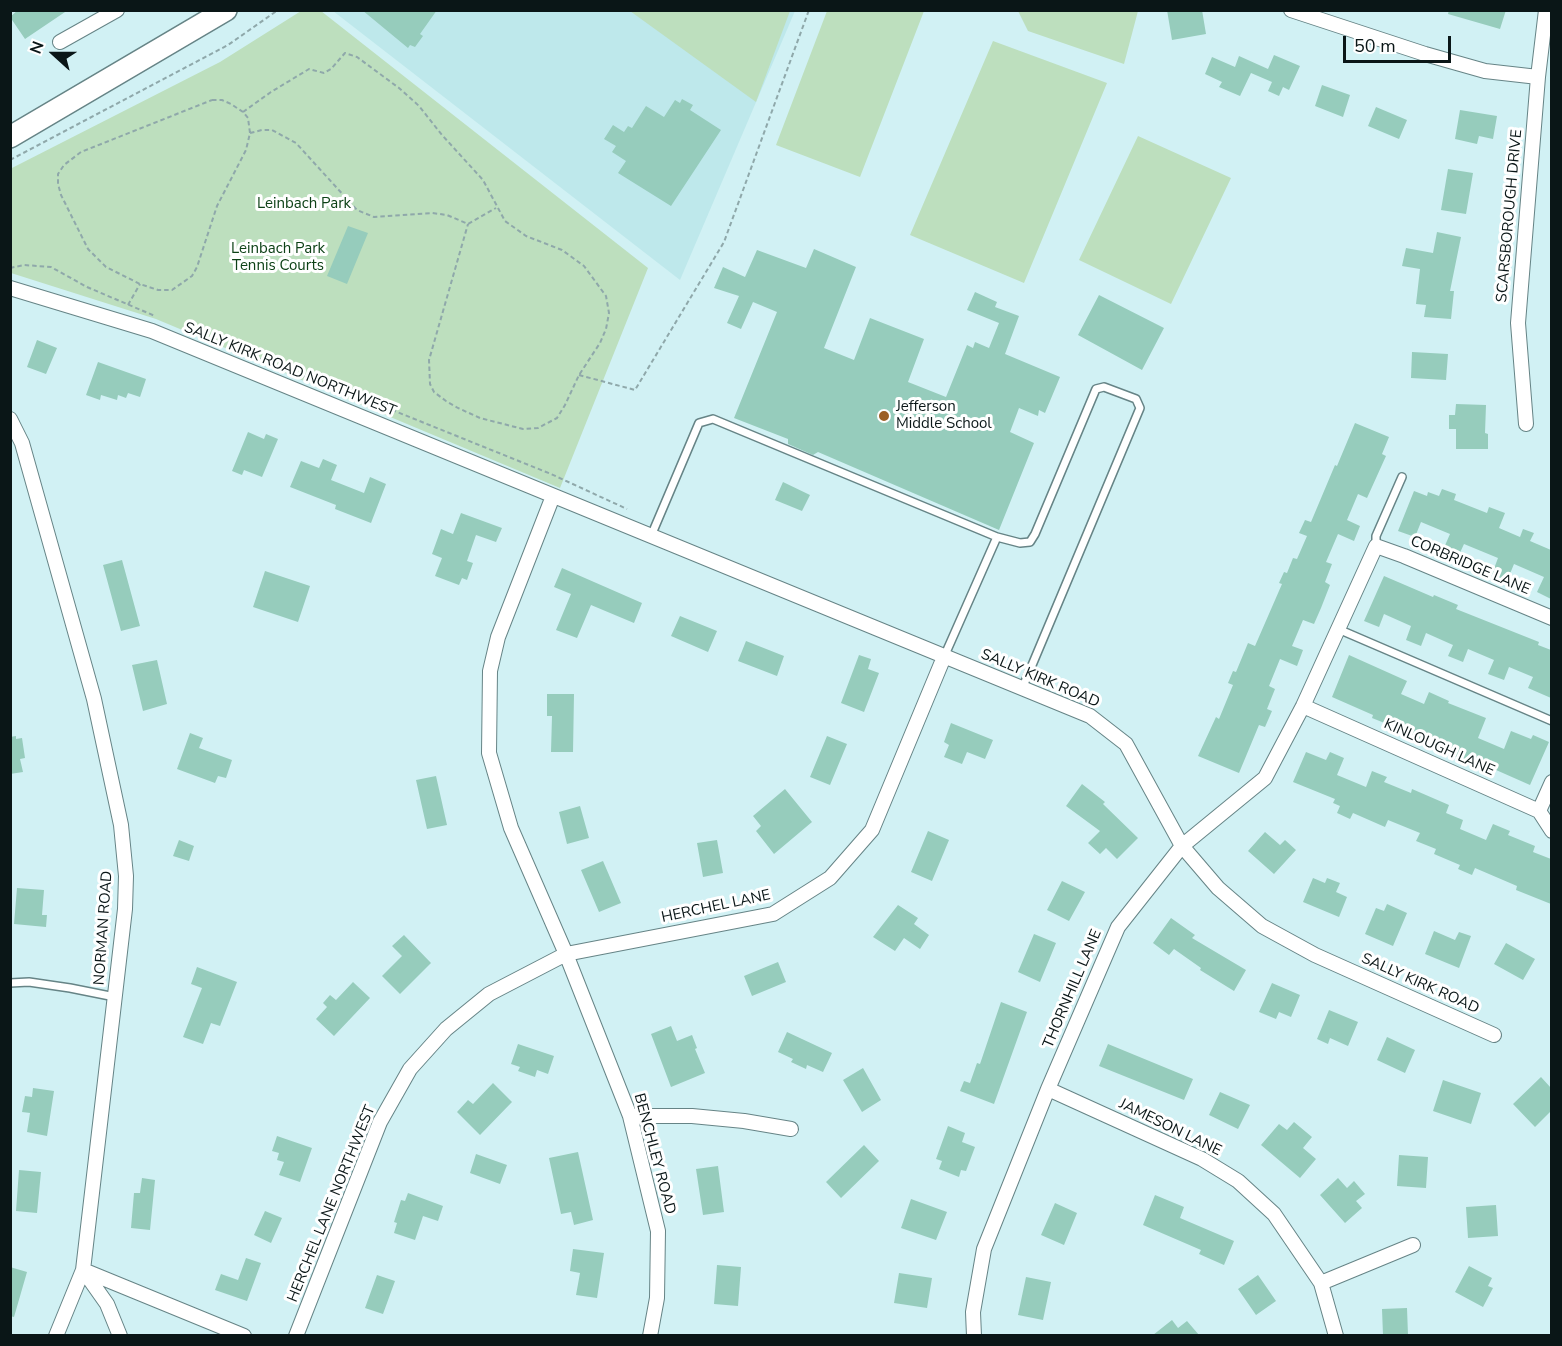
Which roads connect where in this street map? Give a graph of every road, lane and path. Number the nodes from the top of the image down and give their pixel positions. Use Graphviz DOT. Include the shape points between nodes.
graph roads {
  1 [pos="117,10"];
  2 [pos="226,10"];
  3 [pos="278,10"];
  4 [pos="809,10"];
  5 [pos="1291,10"];
  6 [pos="1546,10"];
  7 [pos="60,42"];
  8 [pos="1538,77"];
  9 [pos="243,112"];
  10 [pos="250,133"];
  11 [pos="10,137"];
  12 [pos="10,160"];
  13 [pos="496,207"];
  14 [pos="468,224"];
  15 [pos="10,268"];
  16 [pos="140,284"];
  17 [pos="10,288"];
  18 [pos="128,305"];
  19 [pos="160,318"];
  20 [pos="238,350"];
  21 [pos="579,375"];
  22 [pos="328,386"];
  23 [pos="350,393"];
  24 [pos="10,419"];
  25 [pos="1526,424"];
  26 [pos="1402,477"];
  27 [pos="553,496"];
  28 [pos="628,510"];
  29 [pos="651,537"];
  30 [pos="997,537"];
  31 [pos="1376,546"];
  32 [pos="1551,618"];
  33 [pos="1338,629"];
  34 [pos="944,657"];
  35 [pos="1022,689"];
  36 [pos="1303,706"];
  37 [pos="1551,721"];
  38 [pos="1551,782"];
  39 [pos="1539,811"];
  40 [pos="1551,831"];
  41 [pos="1182,846"];
  42 [pos="566,954"];
  43 [pos="10,983"];
  44 [pos="115,998"];
  45 [pos="1494,1035"];
  46 [pos="1048,1089"];
  47 [pos="630,1116"];
  48 [pos="791,1129"];
  49 [pos="1413,1245"];
  50 [pos="83,1270"];
  51 [pos="1321,1283"];
  52 [pos="56,1335"];
  53 [pos="120,1335"];
  54 [pos="244,1335"];
  55 [pos="296,1335"];
  56 [pos="650,1335"];
  57 [pos="974,1335"];
  58 [pos="1336,1335"];
  1 -- 7 [label="street"];
  2 -- 11 [label="main road"];
  3 -- 12 [label="path" via="228,45"];
  4 -- 21 [label="path" via="724,242 635,390"];
  5 -- 8 [label="street" via="1475,68"];
  6 -- 8 [label="street, SCARSBOROUGH DRIVE"];
  8 -- 25 [label="street, SCARSBOROUGH DRIVE" via="1518,323"];
  9 -- 10 [label="path" via="250,123"];
  9 -- 13 [label="path" via="309,69 324,73 345,53 357,57 418,105 483,180"];
  9 -- 16 [label="path" via="222,100 212,100 81,152 58,174 61,195 88,249 106,267"];
  10 -- 14 [label="path" via="272,130 296,143 364,214 384,217 432,213"];
  10 -- 16 [label="path" via="192,276 172,290"];
  13 -- 14 [label="path"];
  13 -- 21 [label="path" via="517,232 570,255 584,266 606,296 606,329"];
  14 -- 21 [label="path" via="429,360 434,392 480,417 523,429 538,428 557,418"];
  15 -- 18 [label="path" via="51,267"];
  16 -- 18 [label="path"];
  17 -- 27 [label="street, SALLY KIRK ROAD NORTHWEST" via="152,331"];
  18 -- 19 [label="path"];
  20 -- 22 [label="path"];
  23 -- 28 [label="path" via="551,474"];
  24 -- 44 [label="street, NORMAN ROAD" via="22,443 94,699 121,825 126,876"];
  26 -- 31 [label="lane" via="1376,536"];
  27 -- 29 [label="street, SALLY KIRK ROAD"];
  27 -- 42 [label="street, BENCHLEY ROAD" via="498,637 490,671 489,753 511,828"];
  29 -- 30 [label="lane" via="699,423 713,419"];
  29 -- 34 [label="street, SALLY KIRK ROAD"];
  30 -- 34 [label="lane"];
  30 -- 35 [label="lane" via="1030,542 1096,389 1104,387 1136,399 1140,408"];
  31 -- 32 [label="street, CORBRIDGE LANE"];
  31 -- 33 [label="street, THORNHILL LANE"];
  33 -- 36 [label="street, THORNHILL LANE"];
  33 -- 37 [label="lane"];
  34 -- 35 [label="street, SALLY KIRK ROAD"];
  34 -- 42 [label="street, HERCHEL LANE" via="872,830 830,878 773,914"];
  35 -- 41 [label="street, SALLY KIRK ROAD" via="1090,716 1126,744"];
  36 -- 39 [label="street, KINLOUGH LANE"];
  36 -- 41 [label="street, THORNHILL LANE" via="1265,778"];
  38 -- 39 [label="street"];
  39 -- 40 [label="street"];
  41 -- 45 [label="street, SALLY KIRK ROAD" via="1218,888 1262,926 1315,955"];
  41 -- 46 [label="street, THORNHILL LANE" via="1118,927"];
  42 -- 47 [label="street, BENCHLEY ROAD"];
  42 -- 55 [label="street, HERCHEL LANE NORTHWEST" via="489,994 446,1029 410,1069 380,1122"];
  43 -- 44 [label="lane" via="70,988"];
  44 -- 50 [label="street, NORMAN ROAD"];
  46 -- 51 [label="street, JAMESON LANE" via="1202,1159 1238,1181 1274,1214"];
  46 -- 57 [label="street, THORNHILL LANE" via="984,1249 973,1312"];
  47 -- 48 [label="street" via="692,1116"];
  47 -- 56 [label="street, BENCHLEY ROAD" via="658,1231 657,1298"];
  49 -- 51 [label="street"];
  50 -- 52 [label="street, NORMAN ROAD"];
  50 -- 53 [label="street" via="107,1304"];
  50 -- 54 [label="street"];
  51 -- 58 [label="street, JAMESON LANE"];
}
